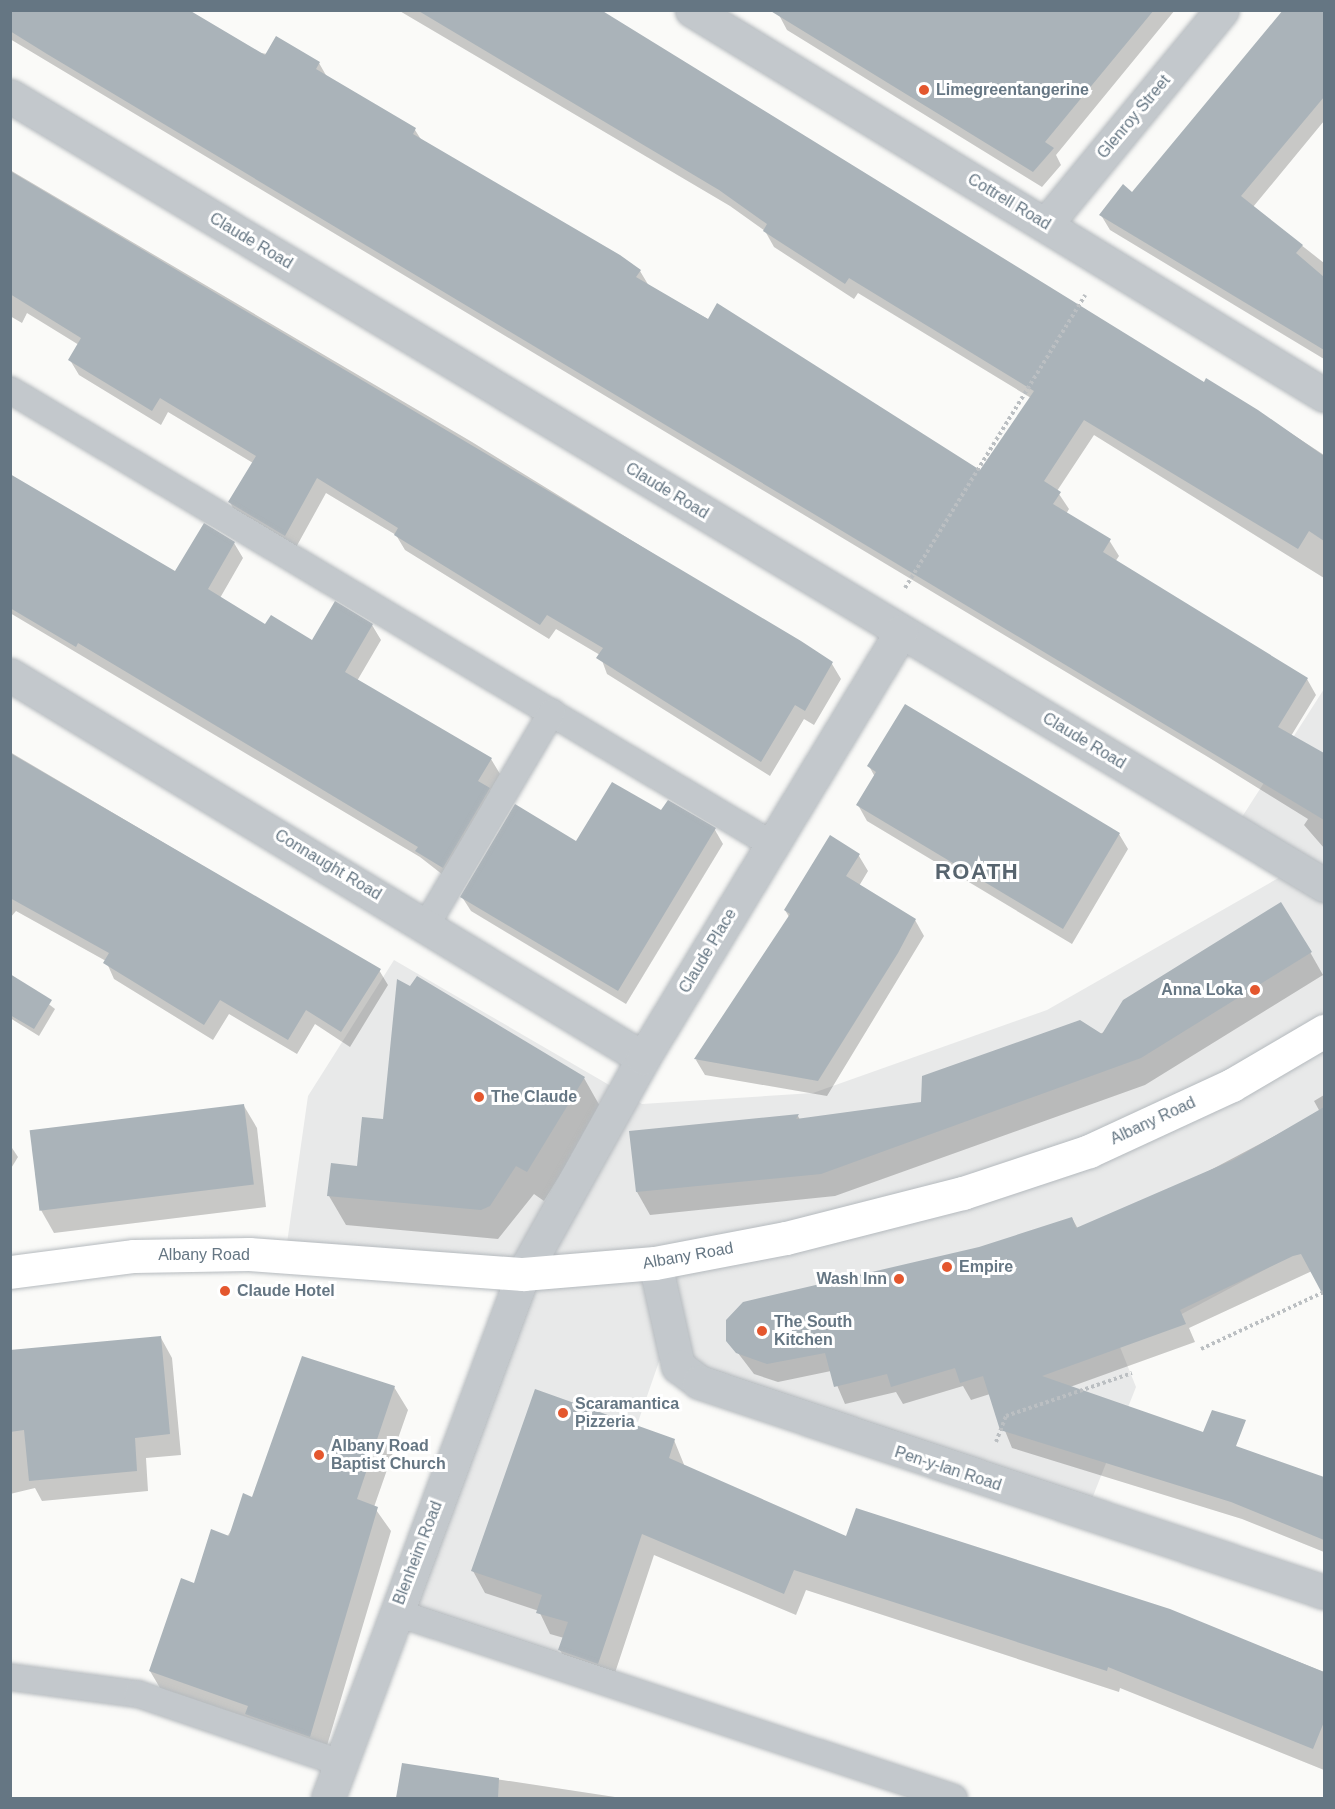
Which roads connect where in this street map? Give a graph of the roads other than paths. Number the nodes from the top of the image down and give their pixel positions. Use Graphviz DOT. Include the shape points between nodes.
graph roads {
  1 [pos="1222,10"];
  2 [pos="715,16"];
  3 [pos="10,96"];
  4 [pos="1046,224"];
  5 [pos="10,390"];
  6 [pos="1324,395"];
  7 [pos="892,627"];
  8 [pos="10,675"];
  9 [pos="552,712"];
  10 [pos="773,845"];
  11 [pos="1324,885"];
  12 [pos="427,924"];
  13 [pos="1324,1031"];
  14 [pos="643,1058"];
  15 [pos="655,1263"];
  16 [pos="10,1272"];
  17 [pos="523,1274"];
  18 [pos="1324,1592"];
  19 [pos="395,1612"];
  20 [pos="10,1677"];
  21 [pos="340,1763"];
  22 [pos="328,1798"];
  23 [pos="954,1798"];
  1 -- 4 [label="street, Glenroy Street"];
  2 -- 4 [label="street, Cottrell Road"];
  3 -- 7 [label="street, Claude Road"];
  4 -- 6 [label="street, Cottrell Road"];
  5 -- 9 [label="lane"];
  7 -- 10 [label="street, Claude Place"];
  7 -- 11 [label="street, Claude Road"];
  8 -- 12 [label="street, Connaught Road"];
  9 -- 10 [label="lane"];
  9 -- 12 [label="lane"];
  10 -- 14 [label="street, Claude Place"];
  12 -- 14 [label="street, Connaught Road"];
  13 -- 15 [label="main road, Albany Road" via="1233,1085 1089,1151 963,1193 786,1238"];
  14 -- 17 [label="street, Claude Place"];
  15 -- 17 [label="main road, Albany Road"];
  15 -- 18 [label="street, Pen-y-lan Road" via="678,1366 699,1382"];
  16 -- 17 [label="main road, Albany Road" via="134,1256 249,1254"];
  17 -- 19 [label="street, Blenheim Road"];
  19 -- 21 [label="street, Blenheim Road"];
  19 -- 23 [label="lane"];
  20 -- 21 [label="lane" via="138,1694"];
  21 -- 22 [label="street, Blenheim Road"];
}
